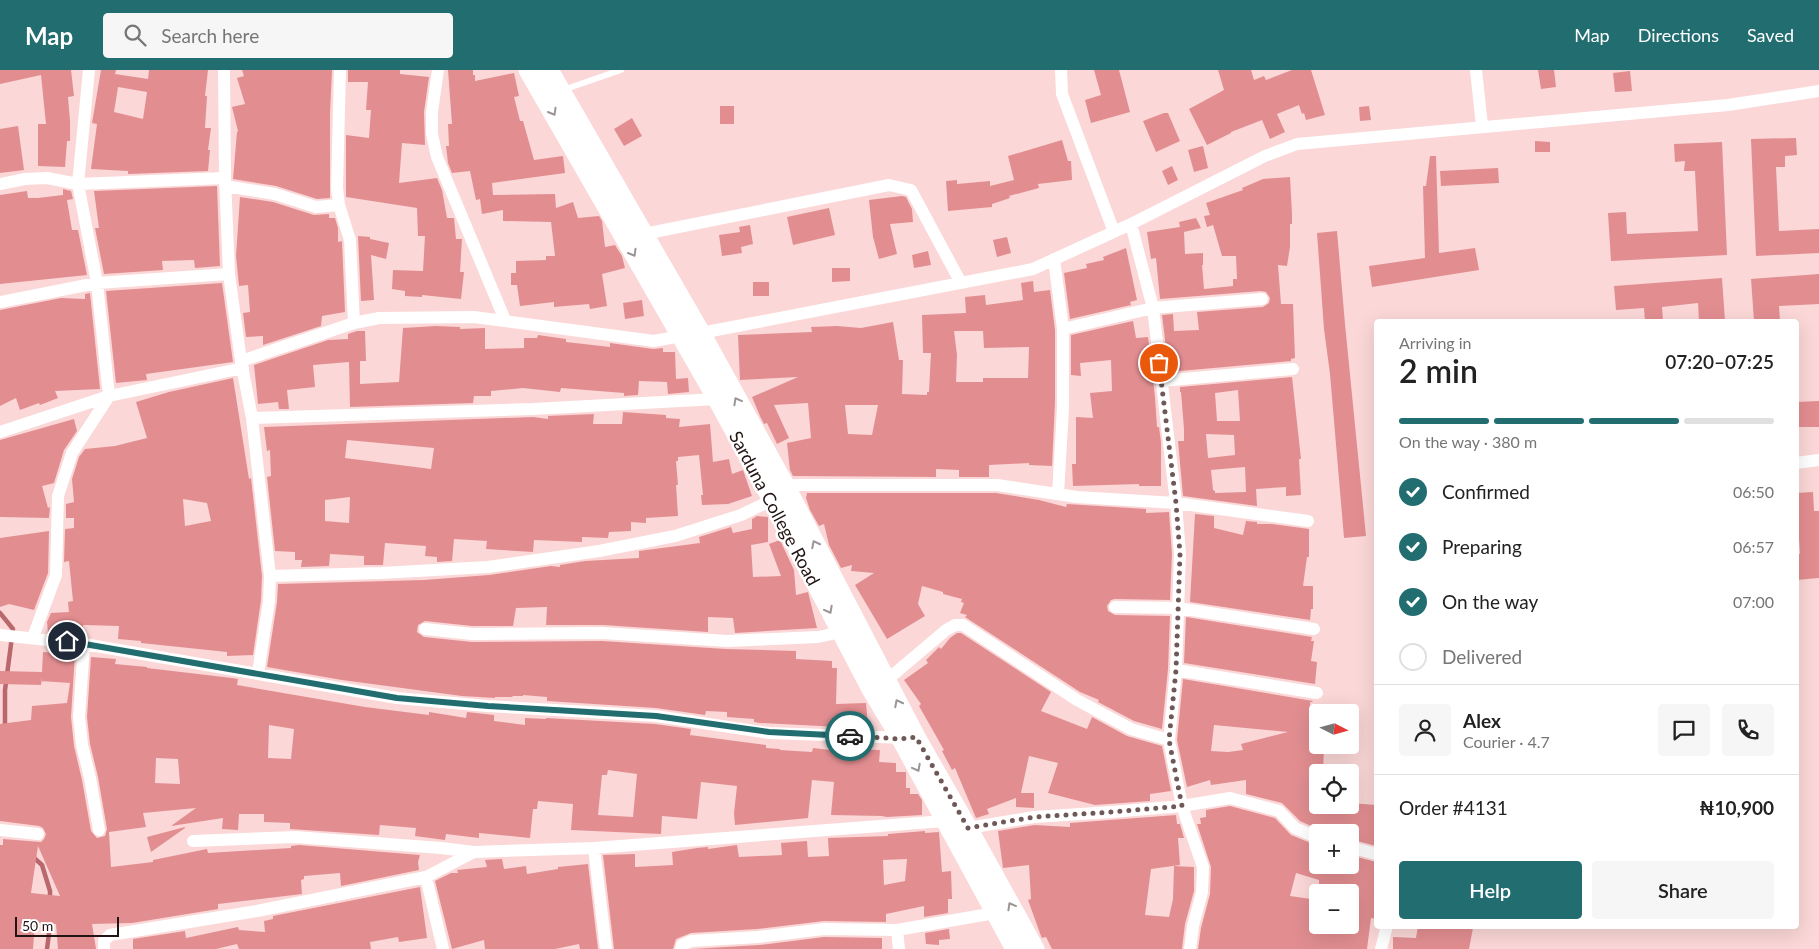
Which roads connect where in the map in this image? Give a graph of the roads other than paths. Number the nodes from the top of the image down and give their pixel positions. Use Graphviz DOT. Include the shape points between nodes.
graph roads {
  1 [pos="89,70"];
  2 [pos="224,70"];
  3 [pos="340,70"];
  4 [pos="438,70"];
  5 [pos="528,70"];
  6 [pos="549,70"];
  7 [pos="621,70"];
  8 [pos="1061,70"];
  9 [pos="1476,70"];
  10 [pos="561,91"];
  11 [pos="1819,91"];
  12 [pos="1482,126"];
  13 [pos="225,182"];
  14 [pos="0,184"];
  15 [pos="78,184"];
  16 [pos="339,205"];
  17 [pos="1131,224"];
  18 [pos="1114,232"];
  19 [pos="644,234"];
  20 [pos="1054,259"];
  21 [pos="229,274"];
  22 [pos="97,283"];
  23 [pos="961,283"];
  24 [pos="1262,299"];
  25 [pos="0,302"];
  26 [pos="1153,308"];
  27 [pos="505,320"];
  28 [pos="354,323"];
  29 [pos="1064,329"];
  30 [pos="701,333"];
  31 [pos="681,336"];
  32 [pos="242,364"];
  33 [pos="1292,369"];
  34 [pos="1161,381"];
  35 [pos="109,396"];
  36 [pos="717,399"];
  37 [pos="252,418"];
  38 [pos="0,432"];
  39 [pos="1819,460"];
  40 [pos="1799,463"];
  41 [pos="785,485"];
  42 [pos="1058,494"];
  43 [pos="772,500"];
  44 [pos="1176,503"];
  45 [pos="1308,521"];
  46 [pos="270,576"];
  47 [pos="824,579"];
  48 [pos="1115,607"];
  49 [pos="1178,608"];
  50 [pos="425,629"];
  51 [pos="1314,629"];
  52 [pos="841,632"];
  53 [pos="0,635"];
  54 [pos="27,636"];
  55 [pos="84,644"];
  56 [pos="1176,670"];
  57 [pos="258,673"];
  58 [pos="887,680"];
  59 [pos="1317,693"];
  60 [pos="908,738"];
  61 [pos="1169,740"];
  62 [pos="1182,806"];
  63 [pos="944,821"];
  64 [pos="968,828"];
  65 [pos="99,830"];
  66 [pos="5,831"];
  67 [pos="38,834"];
  68 [pos="1309,834"];
  69 [pos="193,841"];
  70 [pos="594,848"];
  71 [pos="1359,849"];
  72 [pos="474,852"];
  73 [pos="1374,853"];
  74 [pos="426,877"];
  75 [pos="995,913"];
  76 [pos="1387,929"];
  77 [pos="897,930"];
  78 [pos="758,943"];
  79 [pos="104,949"];
  80 [pos="443,949"];
  81 [pos="606,949"];
  82 [pos="681,949"];
  83 [pos="899,949"];
  84 [pos="1015,949"];
  85 [pos="1035,949"];
  86 [pos="1190,949"];
  87 [pos="1381,949"];
  1 -- 15 [label="street"];
  2 -- 13 [label="street"];
  3 -- 16 [label="street"];
  4 -- 27 [label="street" via="432,112 437,157"];
  5 -- 31 [label="street, Sarduna College Road, one-way"];
  6 -- 10 [label="street, Sarduna College Road"];
  7 -- 10 [label="lane"];
  8 -- 18 [label="street" via="1062,94"];
  9 -- 12 [label="street"];
  10 -- 19 [label="street, Sarduna College Road"];
  11 -- 12 [label="street" via="1728,105"];
  12 -- 17 [label="street" via="1297,144 1265,156"];
  13 -- 15 [label="street"];
  13 -- 16 [label="street" via="316,206"];
  13 -- 21 [label="street"];
  14 -- 15 [label="street" via="47,178"];
  15 -- 22 [label="street"];
  16 -- 28 [label="street" via="350,240"];
  17 -- 18 [label="street"];
  17 -- 26 [label="street"];
  18 -- 20 [label="street"];
  19 -- 23 [label="street" via="889,185 911,190"];
  19 -- 30 [label="street, Sarduna College Road"];
  20 -- 23 [label="street" via="1032,269"];
  20 -- 29 [label="street"];
  21 -- 22 [label="street"];
  21 -- 32 [label="street"];
  22 -- 25 [label="street"];
  22 -- 35 [label="street"];
  23 -- 30 [label="street"];
  24 -- 26 [label="street"];
  26 -- 29 [label="street"];
  26 -- 34 [label="street"];
  27 -- 28 [label="street" via="474,317 379,318"];
  27 -- 31 [label="street" via="654,341"];
  28 -- 32 [label="street"];
  29 -- 42 [label="street"];
  41 -- 30 [label="street, Sarduna College Road, one-way"];
  31 -- 36 [label="street, Sarduna College Road"];
  32 -- 35 [label="street"];
  32 -- 37 [label="street"];
  33 -- 34 [label="street"];
  34 -- 44 [label="street"];
  35 -- 38 [label="street"];
  35 -- 54 [label="street" via="72,453 58,496 56,575"];
  36 -- 37 [label="street"];
  36 -- 43 [label="street, Sarduna College Road"];
  37 -- 46 [label="street"];
  39 -- 40 [label="street"];
  41 -- 42 [label="street" via="997,485"];
  47 -- 41 [label="street, Sarduna College Road, one-way"];
  42 -- 44 [label="street"];
  43 -- 46 [label="street" via="741,515 675,536 599,551 488,567"];
  43 -- 47 [label="street, Sarduna College Road"];
  44 -- 45 [label="street"];
  44 -- 49 [label="street" via="1180,554"];
  46 -- 57 [label="street"];
  47 -- 52 [label="street, Sarduna College Road, one-way"];
  47 -- 58 [label="street, Sarduna College Road"];
  48 -- 49 [label="street"];
  49 -- 51 [label="street"];
  49 -- 56 [label="street"];
  50 -- 52 [label="street" via="472,634 602,633 727,642 818,637"];
  52 -- 60 [label="street, Sarduna College Road" via="871,690"];
  53 -- 54 [label="street"];
  54 -- 55 [label="street"];
  55 -- 57 [label="street"];
  55 -- 65 [label="street" via="79,717"];
  56 -- 59 [label="street"];
  56 -- 61 [label="street"];
  57 -- 60 [label="street" via="397,698 656,716 769,732"];
  60 -- 58 [label="street, Sarduna College Road, one-way"];
  58 -- 61 [label="street" via="946,630 963,625 1077,700 1132,729"];
  60 -- 63 [label="street, Sarduna College Road, one-way"];
  60 -- 64 [label="street, Sarduna College Road"];
  61 -- 62 [label="street"];
  62 -- 64 [label="street" via="1034,817"];
  62 -- 68 [label="street" via="1239,799 1279,811 1295,828"];
  62 -- 86 [label="street" via="1203,868 1202,892"];
  63 -- 70 [label="street"];
  63 -- 75 [label="street, Sarduna College Road"];
  85 -- 64 [label="street, Sarduna College Road, one-way"];
  66 -- 67 [label="street"];
  69 -- 72 [label="street" via="295,837"];
  70 -- 72 [label="street"];
  70 -- 81 [label="street"];
  71 -- 73 [label="street"];
  72 -- 74 [label="street"];
  74 -- 79 [label="street" via="257,911 110,935 104,941"];
  74 -- 80 [label="street"];
  75 -- 77 [label="street"];
  75 -- 84 [label="street, Sarduna College Road"];
  76 -- 87 [label="street"];
  77 -- 78 [label="street" via="824,930"];
  77 -- 83 [label="street"];
  78 -- 82 [label="street" via="692,941 682,945"];
}
